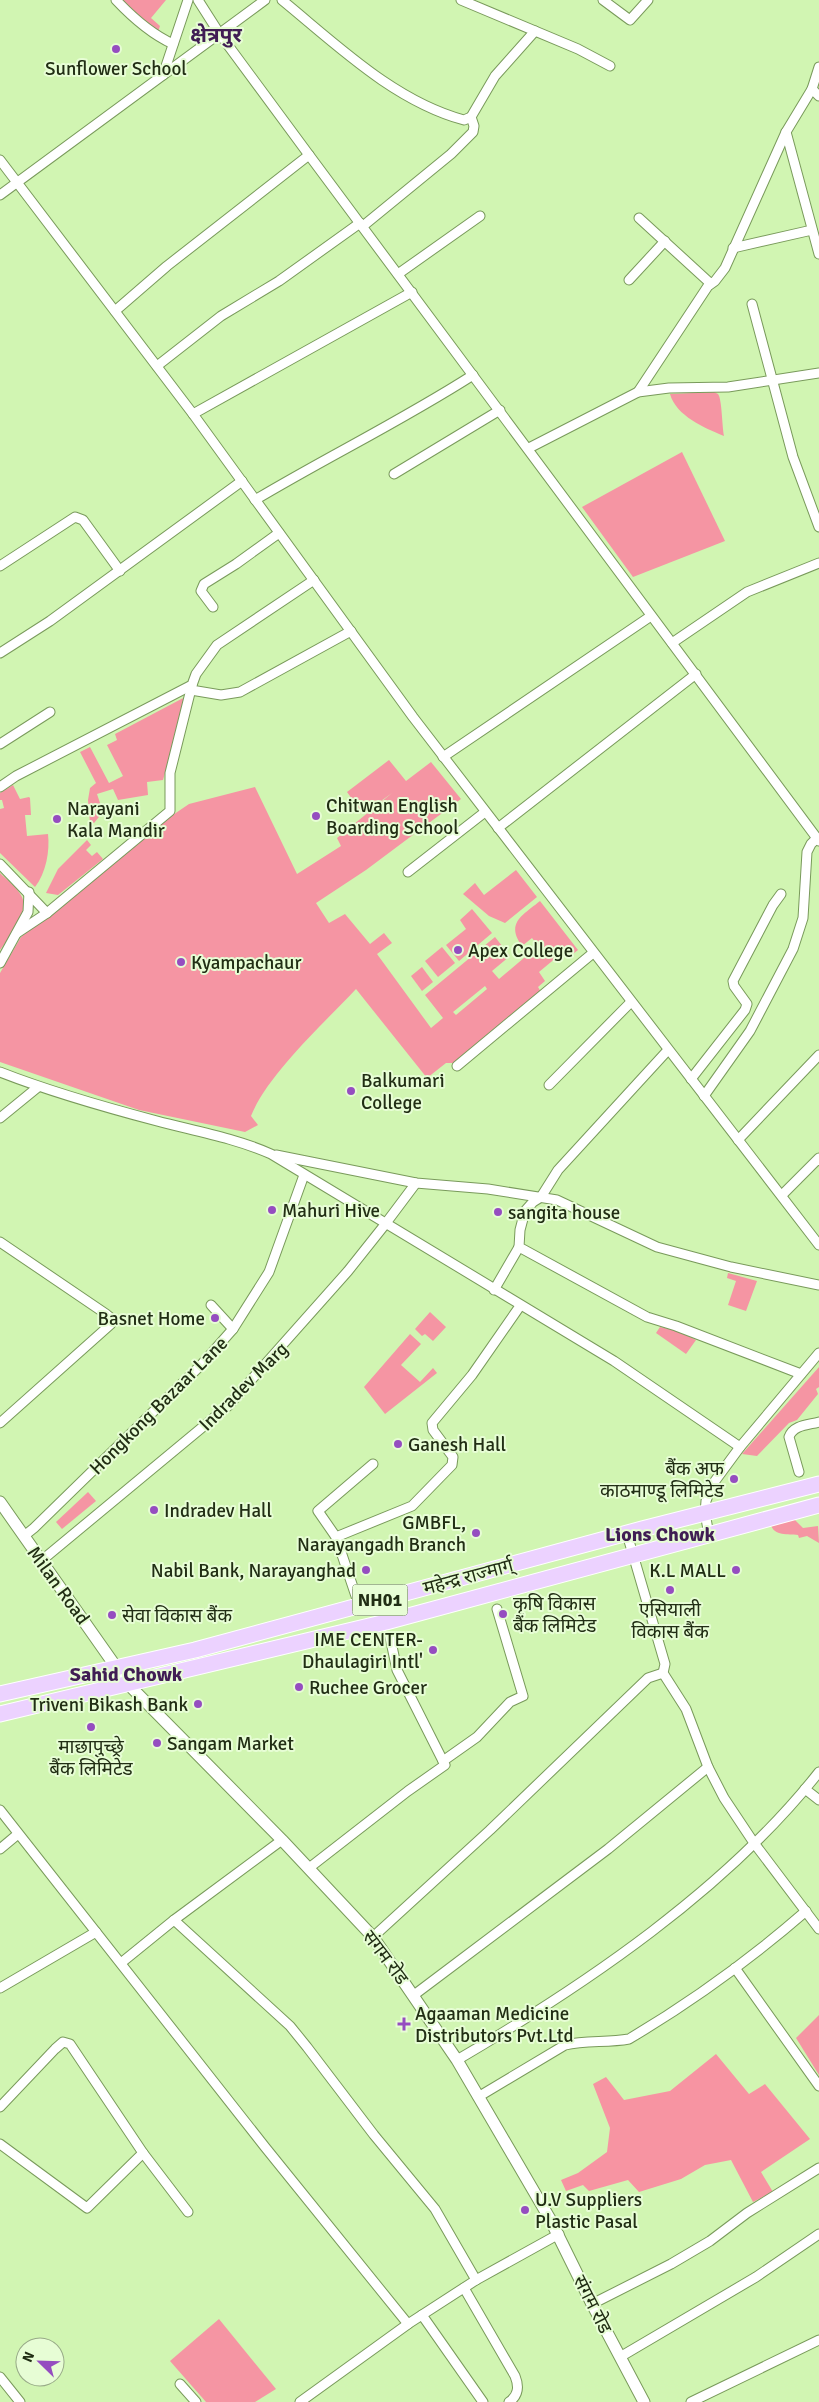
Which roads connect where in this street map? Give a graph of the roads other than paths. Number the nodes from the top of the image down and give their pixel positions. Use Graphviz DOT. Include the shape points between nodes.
graph roads {
  1 [pos="116,0"];
  2 [pos="188,0"];
  3 [pos="198,0"];
  4 [pos="265,0"];
  5 [pos="282,0"];
  6 [pos="461,0"];
  7 [pos="603,0"];
  8 [pos="648,0"];
  9 [pos="535,31"];
  10 [pos="219,33"];
  11 [pos="173,44"];
  12 [pos="610,66"];
  13 [pos="819,67"];
  14 [pos="162,76"];
  15 [pos="812,89"];
  16 [pos="819,96"];
  17 [pos="471,117"];
  18 [pos="786,132"];
  19 [pos="310,155"];
  20 [pos="0,160"];
  21 [pos="17,182"];
  22 [pos="0,195"];
  23 [pos="480,216"];
  24 [pos="639,218"];
  25 [pos="362,225"];
  26 [pos="812,230"];
  27 [pos="665,242"];
  28 [pos="733,248"];
  29 [pos="819,254"];
  30 [pos="398,274"];
  31 [pos="629,280"];
  32 [pos="710,283"];
  33 [pos="412,292"];
  34 [pos="752,304"];
  35 [pos="115,311"];
  36 [pos="156,366"];
  37 [pos="819,373"];
  38 [pos="473,374"];
  39 [pos="772,380"];
  40 [pos="638,392"];
  41 [pos="500,410"];
  42 [pos="193,414"];
  43 [pos="529,448"];
  44 [pos="394,474"];
  45 [pos="242,480"];
  46 [pos="255,500"];
  47 [pos="819,527"];
  48 [pos="279,533"];
  49 [pos="819,563"];
  50 [pos="0,566"];
  51 [pos="120,571"];
  52 [pos="314,580"];
  53 [pos="213,607"];
  54 [pos="651,616"];
  55 [pos="351,631"];
  56 [pos="672,643"];
  57 [pos="0,653"];
  58 [pos="696,674"];
  59 [pos="191,688"];
  60 [pos="50,712"];
  61 [pos="0,744"];
  62 [pos="443,757"];
  63 [pos="0,787"];
  64 [pos="485,812"];
  65 [pos="498,828"];
  66 [pos="818,839"];
  67 [pos="0,864"];
  68 [pos="408,872"];
  69 [pos="29,892"];
  70 [pos="781,894"];
  71 [pos="46,913"];
  72 [pos="17,933"];
  73 [pos="593,953"];
  74 [pos="0,963"];
  75 [pos="631,1002"];
  76 [pos="668,1050"];
  77 [pos="819,1055"];
  78 [pos="457,1066"];
  79 [pos="0,1072"];
  80 [pos="690,1078"];
  81 [pos="549,1085"];
  82 [pos="38,1087"];
  83 [pos="704,1096"];
  84 [pos="0,1118"];
  85 [pos="738,1140"];
  86 [pos="271,1154"];
  87 [pos="819,1158"];
  88 [pos="304,1175"];
  89 [pos="416,1182"];
  90 [pos="782,1196"];
  91 [pos="541,1197"];
  92 [pos="386,1224"];
  93 [pos="0,1242"];
  94 [pos="819,1245"];
  95 [pos="519,1247"];
  96 [pos="819,1285"];
  97 [pos="494,1290"];
  98 [pos="211,1305"];
  99 [pos="520,1306"];
  100 [pos="233,1329"];
  101 [pos="819,1353"];
  102 [pos="801,1374"];
  103 [pos="819,1422"];
  104 [pos="0,1423"];
  105 [pos="740,1447"];
  106 [pos="373,1464"];
  107 [pos="799,1472"];
  108 [pos="819,1484"];
  109 [pos="0,1502"];
  110 [pos="819,1505"];
  111 [pos="705,1513"];
  112 [pos="627,1534"];
  113 [pos="709,1535"];
  114 [pos="24,1536"];
  115 [pos="336,1537"];
  116 [pos="634,1555"];
  117 [pos="41,1561"];
  118 [pos="359,1605"];
  119 [pos="497,1609"];
  120 [pos="390,1637"];
  121 [pos="117,1668"];
  122 [pos="663,1673"];
  123 [pos="128,1684"];
  124 [pos="0,1694"];
  125 [pos="0,1714"];
  126 [pos="443,1761"];
  127 [pos="708,1767"];
  128 [pos="819,1772"];
  129 [pos="805,1789"];
  130 [pos="819,1800"];
  131 [pos="0,1810"];
  132 [pos="18,1834"];
  133 [pos="282,1840"];
  134 [pos="754,1843"];
  135 [pos="0,1849"];
  136 [pos="309,1868"];
  137 [pos="806,1911"];
  138 [pos="174,1920"];
  139 [pos="818,1925"];
  140 [pos="96,1932"];
  141 [pos="373,1937"];
  142 [pos="121,1963"];
  143 [pos="735,1968"];
  144 [pos="0,1988"];
  145 [pos="414,1995"];
  146 [pos="457,2060"];
  147 [pos="819,2086"];
  148 [pos="478,2097"];
  149 [pos="0,2107"];
  150 [pos="0,2144"];
  151 [pos="143,2154"];
  152 [pos="819,2168"];
  153 [pos="188,2212"];
  154 [pos="559,2234"];
  155 [pos="819,2234"];
  156 [pos="476,2280"];
  157 [pos="464,2288"];
  158 [pos="592,2304"];
  159 [pos="422,2315"];
  160 [pos="408,2324"];
  161 [pos="819,2340"];
  162 [pos="620,2357"];
  163 [pos="0,2377"];
  164 [pos="180,2384"];
  165 [pos="20,2402"];
  166 [pos="196,2402"];
  167 [pos="300,2402"];
  168 [pos="483,2402"];
  169 [pos="509,2402"];
  170 [pos="644,2402"];
  171 [pos="692,2402"];
  1 -- 11 [label="street" via="159,38"];
  2 -- 11 [label="street"];
  3 -- 10 [label="street"];
  4 -- 10 [label="street"];
  5 -- 17 [label="street" via="384,82 448,116 464,120"];
  6 -- 9 [label="street"];
  7 -- 8 [label="street" via="630,20"];
  9 -- 12 [label="street"];
  9 -- 17 [label="street" via="495,76"];
  10 -- 14 [label="street"];
  10 -- 19 [label="street"];
  11 -- 14 [label="street"];
  13 -- 15 [label="street"];
  14 -- 21 [label="street"];
  15 -- 16 [label="street"];
  15 -- 18 [label="street"];
  17 -- 25 [label="street" via="472,132 451,154"];
  18 -- 26 [label="street"];
  18 -- 28 [label="street"];
  19 -- 25 [label="street"];
  19 -- 35 [label="street" via="167,266"];
  20 -- 21 [label="street"];
  21 -- 22 [label="street"];
  21 -- 35 [label="street"];
  23 -- 30 [label="street"];
  24 -- 27 [label="street"];
  25 -- 30 [label="street"];
  25 -- 36 [label="street" via="221,316"];
  26 -- 28 [label="street"];
  26 -- 29 [label="street"];
  27 -- 31 [label="street"];
  27 -- 32 [label="street"];
  28 -- 32 [label="street" via="725,268"];
  30 -- 33 [label="street"];
  32 -- 40 [label="street"];
  33 -- 38 [label="street"];
  33 -- 42 [label="street"];
  34 -- 39 [label="street"];
  35 -- 36 [label="street"];
  36 -- 42 [label="street"];
  37 -- 39 [label="street"];
  38 -- 41 [label="street"];
  38 -- 46 [label="street" via="433,401"];
  39 -- 40 [label="street" via="728,387"];
  39 -- 47 [label="street" via="793,457"];
  40 -- 43 [label="street"];
  41 -- 43 [label="street"];
  41 -- 44 [label="street"];
  42 -- 45 [label="street"];
  43 -- 54 [label="street"];
  45 -- 46 [label="street"];
  45 -- 51 [label="street"];
  46 -- 48 [label="street"];
  48 -- 52 [label="street"];
  48 -- 53 [label="street" via="204,584 201,591"];
  49 -- 56 [label="street" via="746,592"];
  50 -- 51 [label="street" via="75,518 80,518"];
  51 -- 57 [label="street"];
  52 -- 55 [label="street"];
  52 -- 59 [label="street" via="217,645 196,674"];
  54 -- 56 [label="street"];
  54 -- 62 [label="street"];
  55 -- 59 [label="street" via="240,692 221,695"];
  55 -- 62 [label="street"];
  56 -- 58 [label="street"];
  58 -- 65 [label="street"];
  58 -- 66 [label="street"];
  59 -- 63 [label="street"];
  59 -- 71 [label="street" via="170,773 170,811"];
  60 -- 61 [label="street"];
  62 -- 64 [label="street"];
  64 -- 65 [label="street"];
  64 -- 68 [label="street"];
  65 -- 73 [label="street"];
  66 -- 83 [label="street" via="808,852 803,918 792,949 750,1031"];
  67 -- 69 [label="street"];
  69 -- 71 [label="street"];
  69 -- 72 [label="street" via="28,912"];
  70 -- 80 [label="street" via="733,981 747,1004 745,1010"];
  71 -- 72 [label="street"];
  72 -- 74 [label="street"];
  73 -- 75 [label="street"];
  73 -- 78 [label="street"];
  75 -- 76 [label="street"];
  75 -- 81 [label="street"];
  76 -- 80 [label="street"];
  76 -- 91 [label="street" via="558,1170"];
  77 -- 85 [label="street"];
  79 -- 82 [label="street"];
  80 -- 83 [label="street"];
  82 -- 84 [label="street"];
  82 -- 86 [label="street" via="246,1143"];
  83 -- 85 [label="street"];
  85 -- 90 [label="street"];
  86 -- 88 [label="street"];
  86 -- 89 [label="street"];
  87 -- 90 [label="street"];
  88 -- 92 [label="street"];
  88 -- 100 [label="street, Hongkong Bazaar Lane" via="269,1272"];
  89 -- 91 [label="street"];
  89 -- 92 [label="street, Indradev Marg"];
  90 -- 94 [label="street"];
  91 -- 95 [label="street" via="525,1211"];
  91 -- 96 [label="street" via="557,1200 636,1239 665,1249 731,1267"];
  92 -- 97 [label="street"];
  92 -- 117 [label="street, Indradev Marg" via="228,1406"];
  93 -- 104 [label="street" via="106,1314 111,1324"];
  95 -- 97 [label="street"];
  95 -- 102 [label="street" via="647,1317"];
  97 -- 99 [label="street"];
  98 -- 100 [label="street"];
  99 -- 105 [label="street" via="614,1361"];
  99 -- 115 [label="street" via="472,1375 432,1423 433,1430 453,1457 452,1465 412,1506"];
  100 -- 114 [label="street, Hongkong Bazaar Lane" via="202,1364"];
  101 -- 102 [label="street"];
  102 -- 105 [label="street"];
  103 -- 107 [label="street" via="795,1428 789,1437"];
  105 -- 111 [label="street" via="712,1485"];
  106 -- 115 [label="street" via="319,1509 318,1514"];
  108 -- 111 [label="highway, महेन्द्र राज्मार्ग् / NH01"];
  109 -- 114 [label="street, Milan Road"];
  110 -- 113 [label="highway, महेन्द्र राज्मार्ग् / NH01"];
  111 -- 112 [label="highway, महेन्द्र राज्मार्ग् / NH01"];
  111 -- 113 [label="street"];
  112 -- 116 [label="street"];
  112 -- 118 [label="highway, महेन्द्र राज्मार्ग् / NH01"];
  113 -- 116 [label="highway, महेन्द्र राज्मार्ग् / NH01"];
  114 -- 117 [label="street, Milan Road"];
  115 -- 118 [label="street"];
  116 -- 122 [label="street" via="665,1664"];
  116 -- 123 [label="highway, महेन्द्र राज्मार्ग् / NH01" via="386,1622"];
  117 -- 121 [label="street, Milan Road"];
  118 -- 121 [label="highway, महेन्द्र राज्मार्ग् / NH01"];
  119 -- 126 [label="street" via="523,1696 510,1702 478,1737"];
  120 -- 126 [label="street" via="397,1670"];
  121 -- 123 [label="street, संगम रोड"];
  121 -- 124 [label="highway, महेन्द्र राज्मार्ग् / NH01"];
  122 -- 127 [label="street" via="686,1709"];
  122 -- 141 [label="street" via="648,1678"];
  123 -- 125 [label="highway, महेन्द्र राज्मार्ग् / NH01"];
  123 -- 133 [label="street, संगम रोड"];
  126 -- 136 [label="street" via="445,1765"];
  127 -- 134 [label="street"];
  127 -- 145 [label="street" via="608,1849"];
  128 -- 129 [label="street"];
  129 -- 130 [label="street"];
  129 -- 134 [label="street"];
  131 -- 132 [label="street"];
  132 -- 135 [label="street"];
  132 -- 140 [label="street"];
  133 -- 136 [label="street, संगम रोड"];
  133 -- 138 [label="street"];
  134 -- 137 [label="street"];
  134 -- 146 [label="street" via="685,1906 535,2015"];
  136 -- 141 [label="street, संगम रोड"];
  137 -- 139 [label="street"];
  137 -- 143 [label="street"];
  138 -- 142 [label="street"];
  138 -- 156 [label="street" via="290,2026 307,2046 435,2209"];
  140 -- 142 [label="street"];
  140 -- 144 [label="street"];
  141 -- 145 [label="street, संगम रोड"];
  142 -- 160 [label="street"];
  143 -- 147 [label="street"];
  143 -- 148 [label="street" via="629,2039 565,2045"];
  145 -- 146 [label="street, संगम रोड"];
  146 -- 148 [label="street, संगम रोड"];
  148 -- 154 [label="street, संगम रोड"];
  149 -- 151 [label="street" via="55,2048 63,2042 70,2044"];
  150 -- 151 [label="street" via="87,2208"];
  151 -- 153 [label="street"];
  152 -- 158 [label="street" via="672,2264"];
  154 -- 156 [label="street"];
  154 -- 158 [label="street, संगम रोड"];
  155 -- 162 [label="street" via="756,2277"];
  156 -- 157 [label="street"];
  157 -- 159 [label="street"];
  157 -- 169 [label="street" via="515,2376 517,2392"];
  158 -- 162 [label="street, संगम रोड"];
  159 -- 160 [label="street"];
  159 -- 168 [label="street"];
  160 -- 167 [label="street"];
  161 -- 171 [label="street"];
  162 -- 170 [label="street, संगम रोड"];
  163 -- 165 [label="street"];
  164 -- 166 [label="street"];
}
